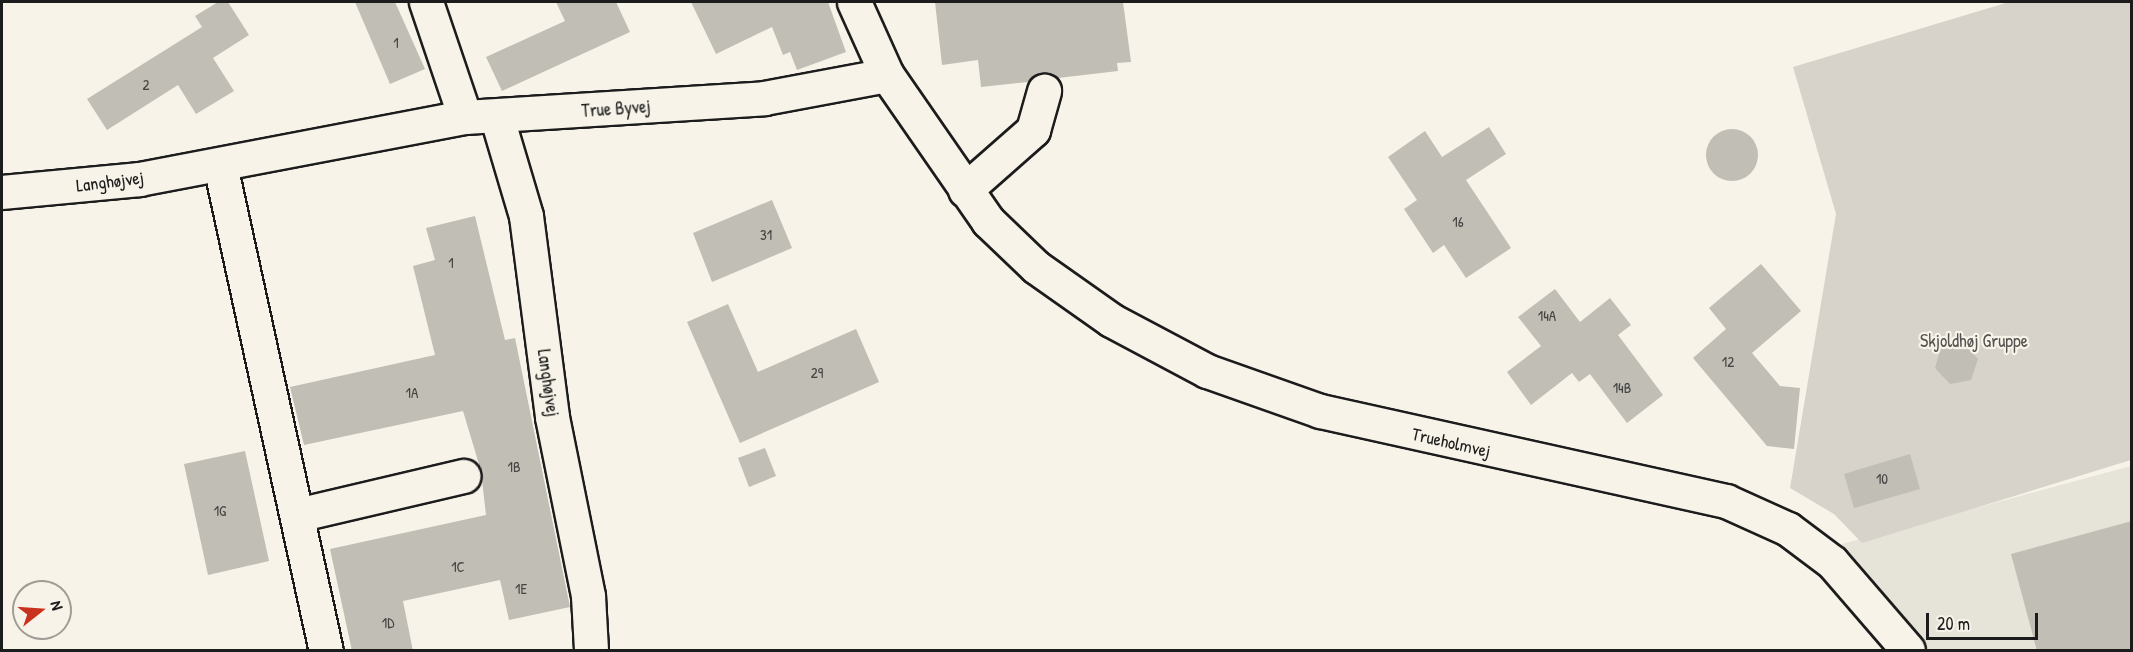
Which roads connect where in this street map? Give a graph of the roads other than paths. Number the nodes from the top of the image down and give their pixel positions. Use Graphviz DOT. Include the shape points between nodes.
graph roads {
  1 [pos="426,2"];
  2 [pos="854,2"];
  3 [pos="887,75"];
  4 [pos="1044,91"];
  5 [pos="465,117"];
  6 [pos="497,118"];
  7 [pos="220,165"];
  8 [pos="965,190"];
  9 [pos="2,192"];
  10 [pos="463,476"];
  11 [pos="297,515"];
  12 [pos="326,651"];
  13 [pos="591,651"];
  14 [pos="1908,651"];
  1 -- 5 [label="street"];
  2 -- 3 [label="street"];
  3 -- 6 [label="street, True Byvej" via="764,98"];
  3 -- 8 [label="street"];
  4 -- 8 [label="street" via="1033,129"];
  5 -- 6 [label="street, True Byvej"];
  5 -- 7 [label="street, Langhøjvej"];
  6 -- 13 [label="street, Langhøjvej" via="526,216 552,417 588,596"];
  7 -- 9 [label="street, Langhøjvej"];
  7 -- 11 [label="street"];
  8 -- 14 [label="street, Trueholmvej" via="988,221 1036,267 1112,320 1208,371 1320,411 1426,438 1726,501 1788,529 1858,587"];
  10 -- 11 [label="street"];
  11 -- 12 [label="street"];
}
